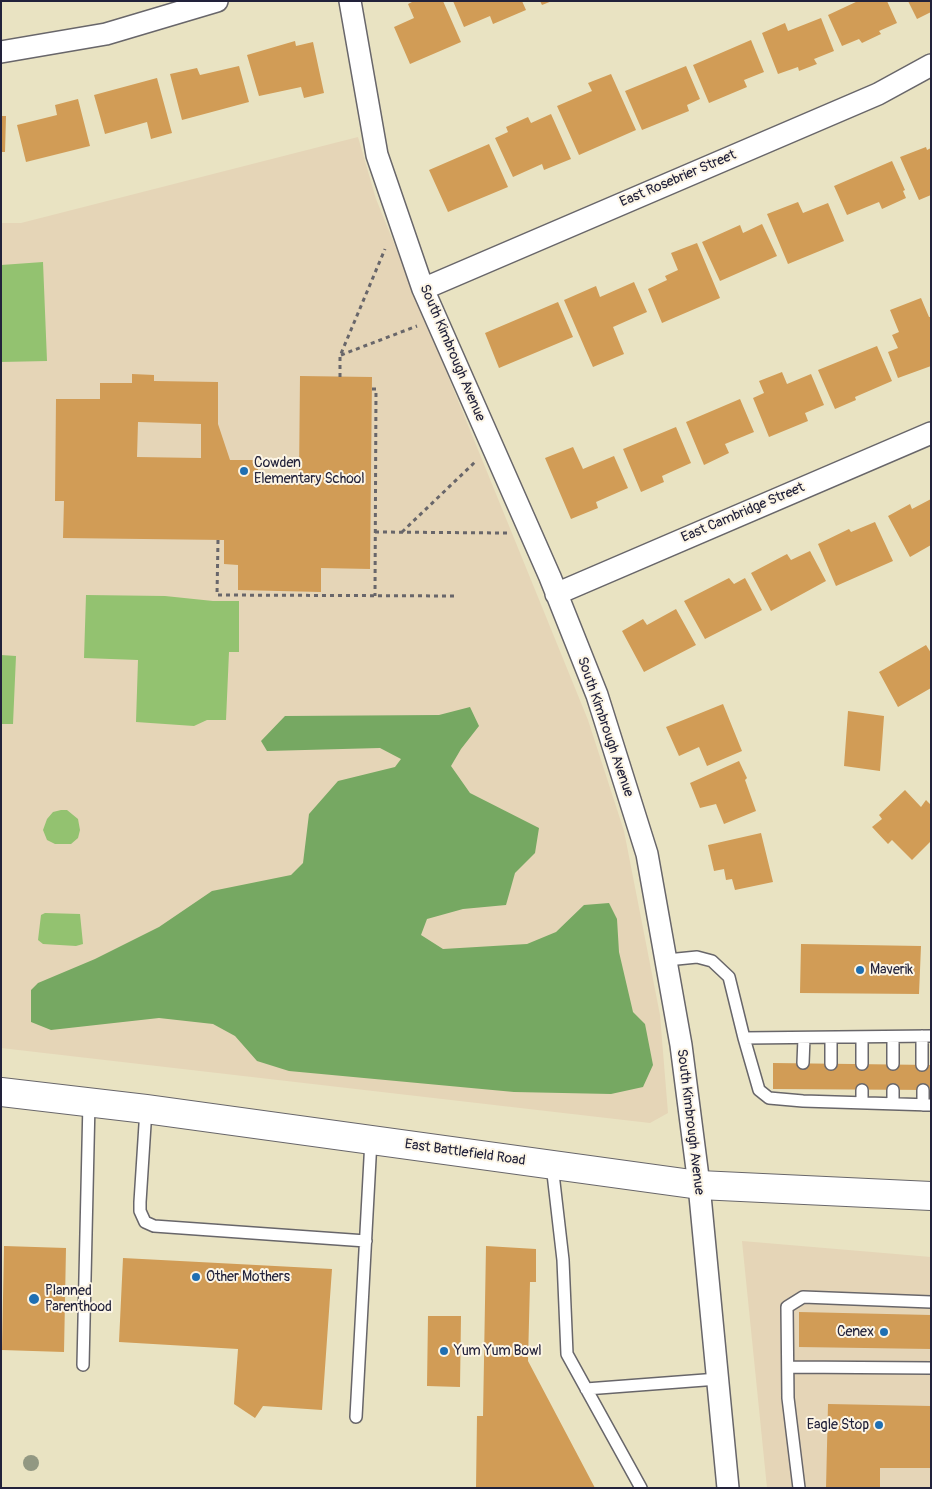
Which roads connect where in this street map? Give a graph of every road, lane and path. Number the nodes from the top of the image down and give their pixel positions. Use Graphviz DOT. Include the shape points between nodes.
graph roads {
  1 [pos="217,1"];
  2 [pos="350,1"];
  3 [pos="1,52"];
  4 [pos="931,65"];
  5 [pos="398,216"];
  6 [pos="423,289"];
  7 [pos="437,319"];
  8 [pos="340,356"];
  9 [pos="340,377"];
  10 [pos="372,389"];
  11 [pos="931,433"];
  12 [pos="492,445"];
  13 [pos="375,532"];
  14 [pos="401,533"];
  15 [pos="531,534"];
  16 [pos="218,540"];
  17 [pos="556,594"];
  18 [pos="375,596"];
  19 [pos="456,596"];
  20 [pos="667,960"];
  21 [pos="926,1036"];
  22 [pos="862,1037"];
  23 [pos="893,1037"];
  24 [pos="744,1038"];
  25 [pos="804,1038"];
  26 [pos="831,1038"];
  27 [pos="803,1063"];
  28 [pos="831,1064"];
  29 [pos="862,1064"];
  30 [pos="893,1064"];
  31 [pos="922,1065"];
  32 [pos="803,1089"];
  33 [pos="830,1089"];
  34 [pos="862,1090"];
  35 [pos="893,1090"];
  36 [pos="923,1090"];
  37 [pos="1,1092"];
  38 [pos="803,1101"];
  39 [pos="89,1102"];
  40 [pos="830,1102"];
  41 [pos="862,1103"];
  42 [pos="893,1104"];
  43 [pos="927,1105"];
  44 [pos="146,1109"];
  45 [pos="371,1140"];
  46 [pos="552,1165"];
  47 [pos="699,1185"];
  48 [pos="931,1196"];
  49 [pos="366,1241"];
  50 [pos="931,1302"];
  51 [pos="83,1365"];
  52 [pos="788,1367"];
  53 [pos="931,1368"];
  54 [pos="718,1378"];
  55 [pos="586,1389"];
  56 [pos="356,1417"];
  57 [pos="641,1488"];
  58 [pos="728,1488"];
  59 [pos="799,1488"];
  1 -- 3 [label="street" via="106,34"];
  2 -- 5 [label="street, South Kimbrough Avenue" via="377,155"];
  4 -- 6 [label="street, East Rosebrier Street" via="878,94"];
  5 -- 6 [label="street, South Kimbrough Avenue"];
  5 -- 8 [label="path"];
  6 -- 7 [label="street, South Kimbrough Avenue"];
  7 -- 8 [label="path"];
  7 -- 12 [label="street, South Kimbrough Avenue"];
  8 -- 9 [label="path"];
  10 -- 13 [label="path" via="376,389"];
  11 -- 17 [label="street, East Cambridge Street"];
  12 -- 14 [label="path"];
  12 -- 15 [label="street, South Kimbrough Avenue"];
  13 -- 14 [label="path"];
  13 -- 18 [label="path"];
  14 -- 15 [label="path"];
  15 -- 17 [label="street, South Kimbrough Avenue"];
  16 -- 18 [label="path" via="217,595"];
  17 -- 20 [label="street, South Kimbrough Avenue" via="597,695 647,854"];
  18 -- 19 [label="path"];
  20 -- 24 [label="lane" via="697,957 712,961 729,977"];
  20 -- 47 [label="street, South Kimbrough Avenue"];
  21 -- 23 [label="lane"];
  21 -- 31 [label="lane"];
  22 -- 23 [label="lane"];
  22 -- 26 [label="lane"];
  22 -- 29 [label="lane"];
  23 -- 30 [label="lane"];
  24 -- 25 [label="lane"];
  24 -- 38 [label="lane" via="759,1090 770,1098"];
  25 -- 26 [label="lane"];
  25 -- 27 [label="lane"];
  26 -- 28 [label="lane"];
  32 -- 38 [label="lane"];
  33 -- 40 [label="lane"];
  34 -- 41 [label="lane"];
  35 -- 42 [label="lane"];
  36 -- 43 [label="lane"];
  37 -- 39 [label="main road, East Battlefield Road"];
  38 -- 40 [label="lane"];
  39 -- 44 [label="main road, East Battlefield Road"];
  39 -- 51 [label="lane"];
  40 -- 41 [label="lane"];
  41 -- 42 [label="lane"];
  42 -- 43 [label="lane"];
  44 -- 45 [label="main road, East Battlefield Road"];
  44 -- 49 [label="lane" via="140,1202 145,1222 154,1226"];
  45 -- 46 [label="main road, East Battlefield Road"];
  45 -- 49 [label="lane"];
  46 -- 47 [label="main road, East Battlefield Road"];
  46 -- 55 [label="lane" via="563,1260 567,1354"];
  47 -- 48 [label="main road, East Battlefield Road"];
  47 -- 54 [label="street, South Kimbrough Avenue"];
  49 -- 56 [label="lane"];
  50 -- 52 [label="lane" via="803,1296 787,1307"];
  52 -- 53 [label="lane"];
  52 -- 59 [label="lane" via="788,1398"];
  54 -- 55 [label="lane"];
  54 -- 58 [label="street, South Kimbrough Avenue"];
  55 -- 57 [label="lane"];
}
